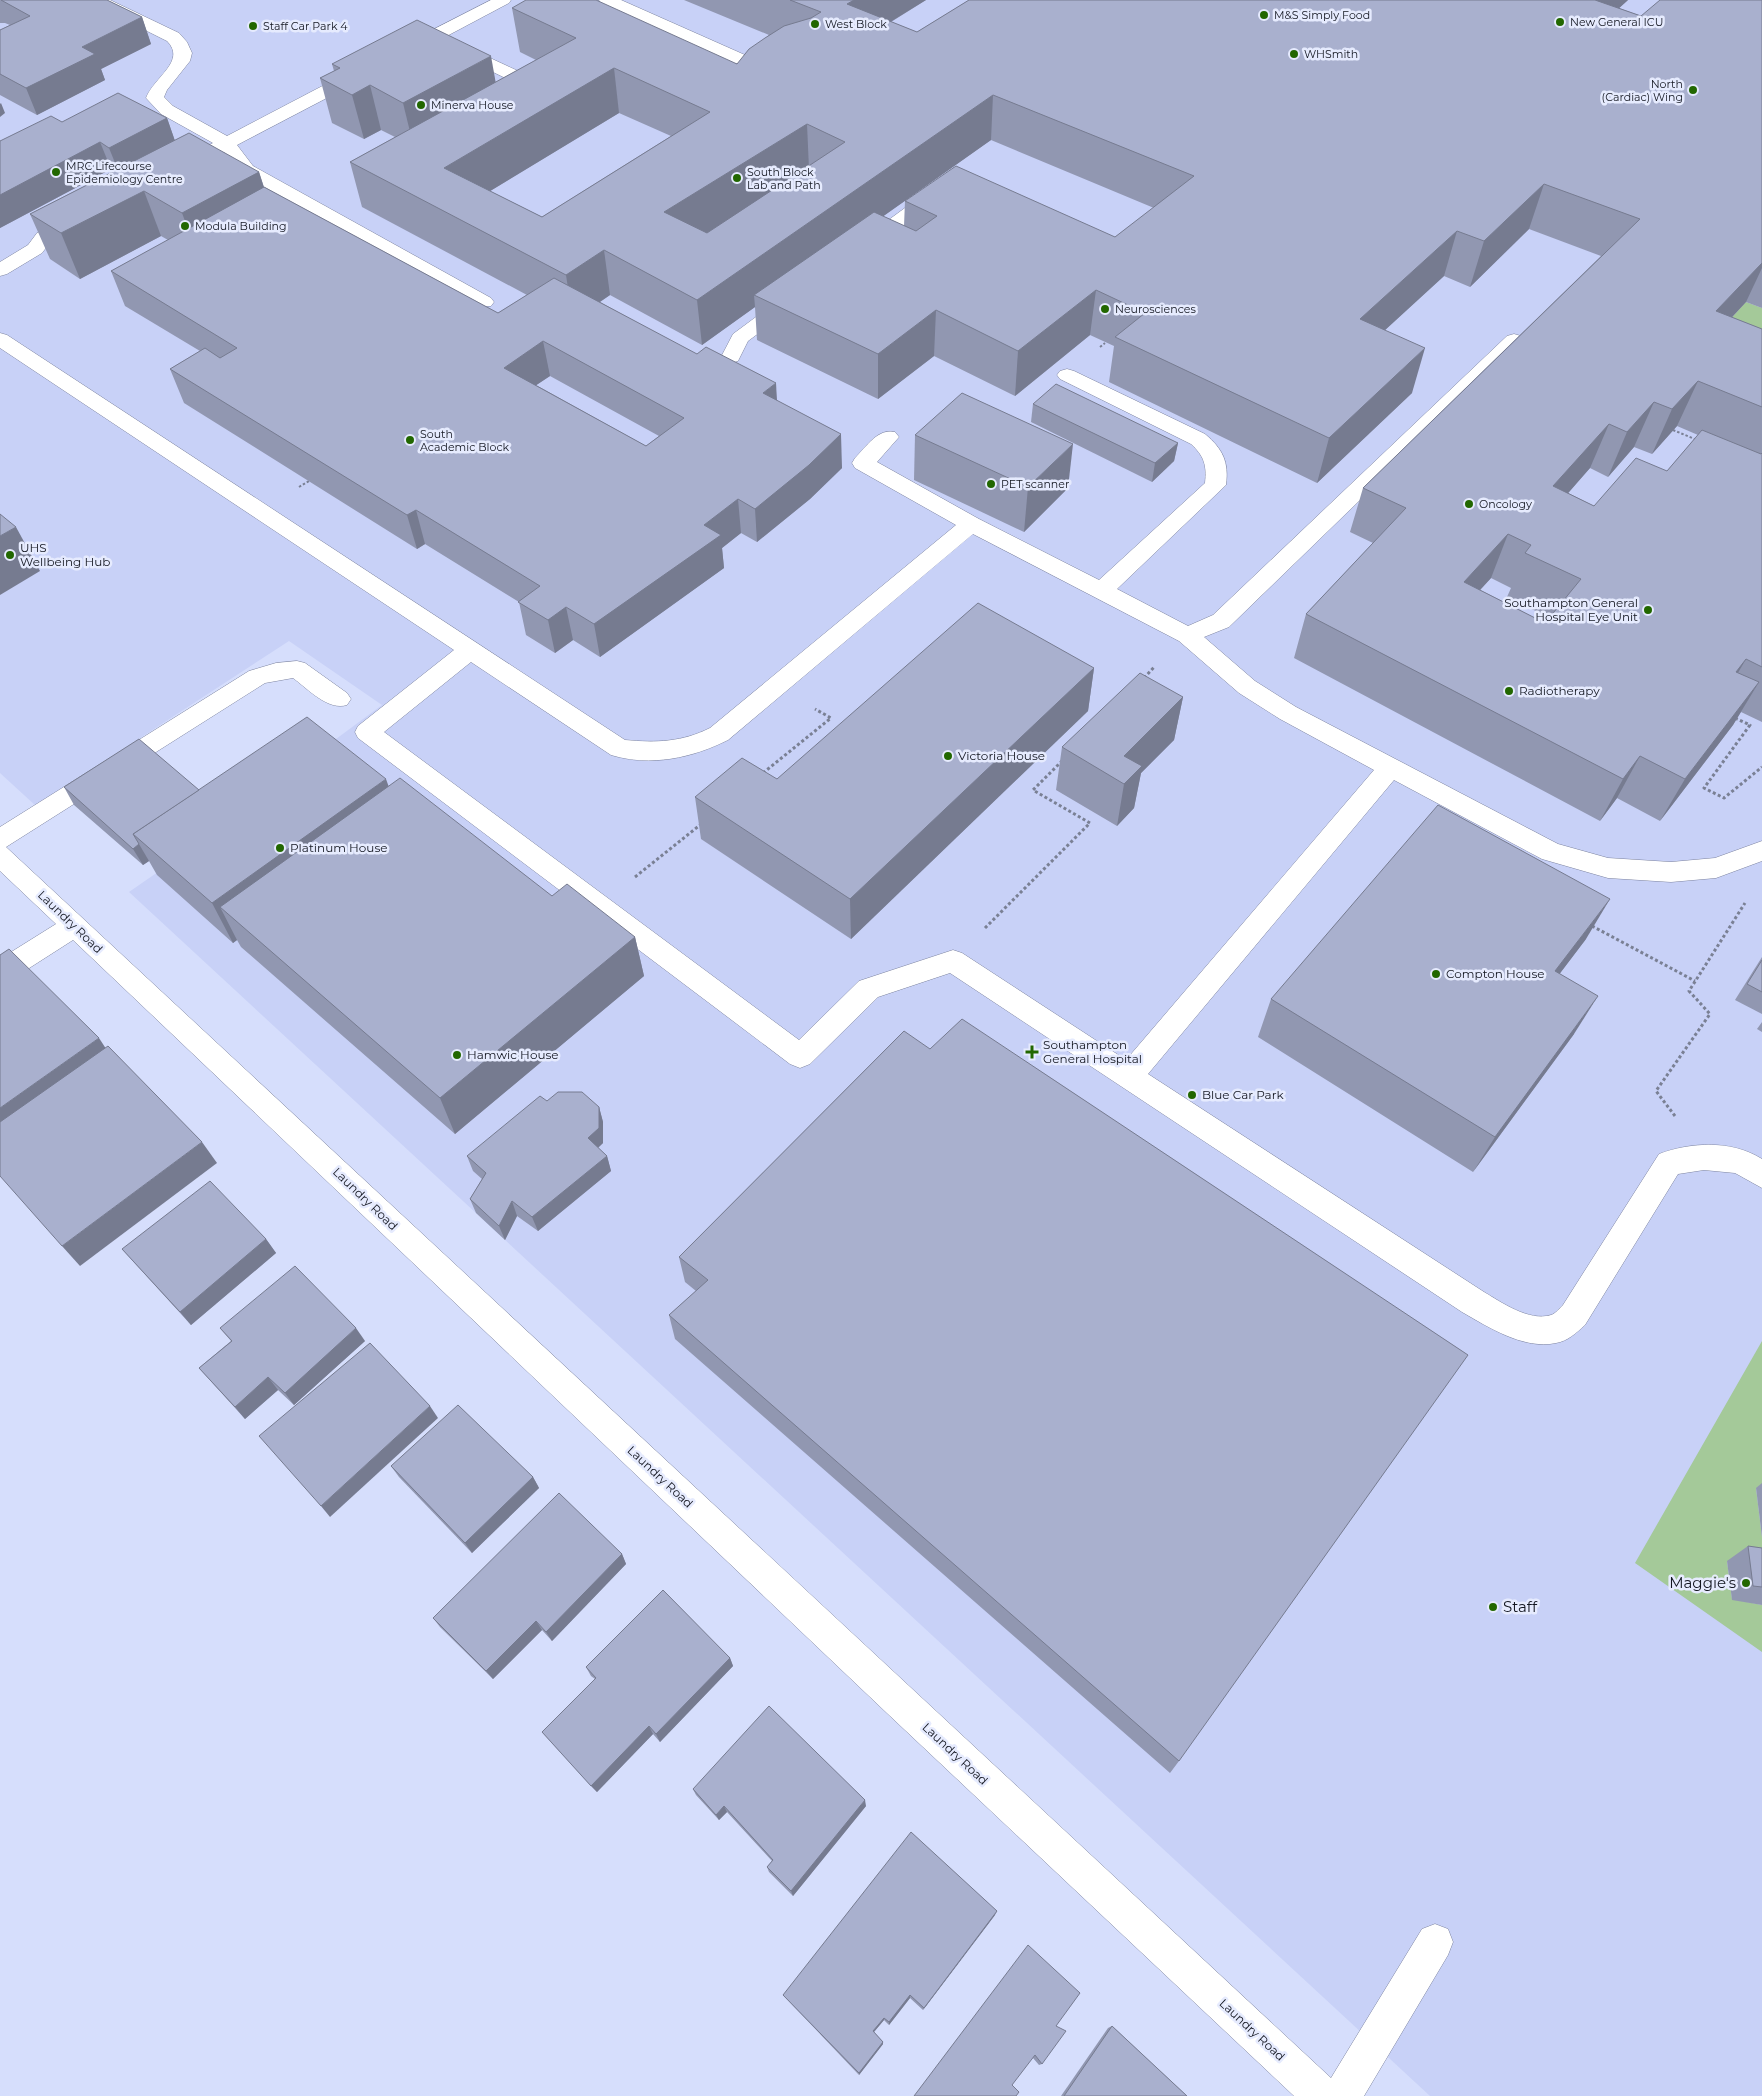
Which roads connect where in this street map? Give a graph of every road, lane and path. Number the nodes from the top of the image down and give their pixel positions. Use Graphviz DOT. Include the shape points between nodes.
graph roads {
  1 [pos="97,0"];
  2 [pos="503,0"];
  3 [pos="607,0"];
  4 [pos="432,36"];
  5 [pos="392,58"];
  6 [pos="739,59"];
  7 [pos="375,66"];
  8 [pos="540,88"];
  9 [pos="226,143"];
  10 [pos="165,175"];
  11 [pos="955,187"];
  12 [pos="86,215"];
  13 [pos="853,255"];
  14 [pos="0,270"];
  15 [pos="804,291"];
  16 [pos="484,302"];
  17 [pos="0,339"];
  18 [pos="1514,340"];
  19 [pos="731,356"];
  20 [pos="1067,375"];
  21 [pos="1673,430"];
  22 [pos="888,436"];
  23 [pos="1700,442"];
  24 [pos="972,524"];
  25 [pos="1101,591"];
  26 [pos="1186,635"];
  27 [pos="471,649"];
  28 [pos="1138,684"];
  29 [pos="779,687"];
  30 [pos="339,699"];
  31 [pos="1733,717"];
  32 [pos="1068,755"];
  33 [pos="1391,767"];
  34 [pos="1762,768"];
  35 [pos="762,775"];
  36 [pos="700,825"];
  37 [pos="0,839"];
  38 [pos="1762,850"];
  39 [pos="0,855"];
  40 [pos="1747,902"];
  41 [pos="600,906"];
  42 [pos="1584,922"];
  43 [pos="74,926"];
  44 [pos="953,960"];
  45 [pos="0,973"];
  46 [pos="1695,981"];
  47 [pos="1129,1076"];
  48 [pos="1704,1157"];
  49 [pos="1762,1175"];
  50 [pos="1436,1942"];
  51 [pos="1322,2096"];
  52 [pos="1342,2096"];
  1 -- 9 [label="street" via="182,44 182,61 156,90 155,98 167,110"];
  2 -- 4 [label="street"];
  3 -- 6 [label="street"];
  4 -- 5 [label="street"];
  4 -- 8 [label="street"];
  7 -- 9 [label="street"];
  9 -- 10 [label="street"];
  9 -- 16 [label="street" via="247,170"];
  11 -- 13 [label="street" via="936,195"];
  12 -- 14 [label="street" via="44,237 35,249"];
  15 -- 19 [label="street" via="740,338"];
  17 -- 27 [label="street"];
  18 -- 26 [label="street" via="1221,622"];
  20 -- 25 [label="street" via="1198,439 1212,451 1218,468 1216,485"];
  21 -- 23 [label="path"];
  22 -- 24 [label="street" via="864,463"];
  24 -- 25 [label="street"];
  24 -- 29 [label="street"];
  25 -- 26 [label="street"];
  26 -- 28 [label="path"];
  26 -- 33 [label="street" via="1247,687 1288,713"];
  27 -- 29 [label="street" via="620,749 657,753 694,747 719,734"];
  27 -- 41 [label="street" via="367,732"];
  29 -- 35 [label="path" via="831,718"];
  30 -- 37 [label="street" via="297,669 257,677"];
  31 -- 34 [label="path" via="1750,725 1704,788 1724,798"];
  32 -- 44 [label="path" via="1033,790 1090,823"];
  33 -- 38 [label="street" via="1551,852 1608,868 1670,872 1716,868"];
  33 -- 47 [label="street"];
  36 -- 41 [label="path"];
  39 -- 43 [label="street, Laundry Road"];
  40 -- 46 [label="path"];
  41 -- 44 [label="street" via="800,1056 869,989"];
  42 -- 46 [label="path"];
  43 -- 45 [label="street"];
  43 -- 51 [label="street, Laundry Road"];
  44 -- 47 [label="street"];
  46 -- 48 [label="path" via="1689,991 1710,1014 1656,1091"];
  47 -- 48 [label="street" via="1429,1273 1508,1321 1535,1331 1557,1328 1574,1315 1669,1163"];
  48 -- 49 [label="street" via="1741,1161"];
  50 -- 52 [label="street"];
}
